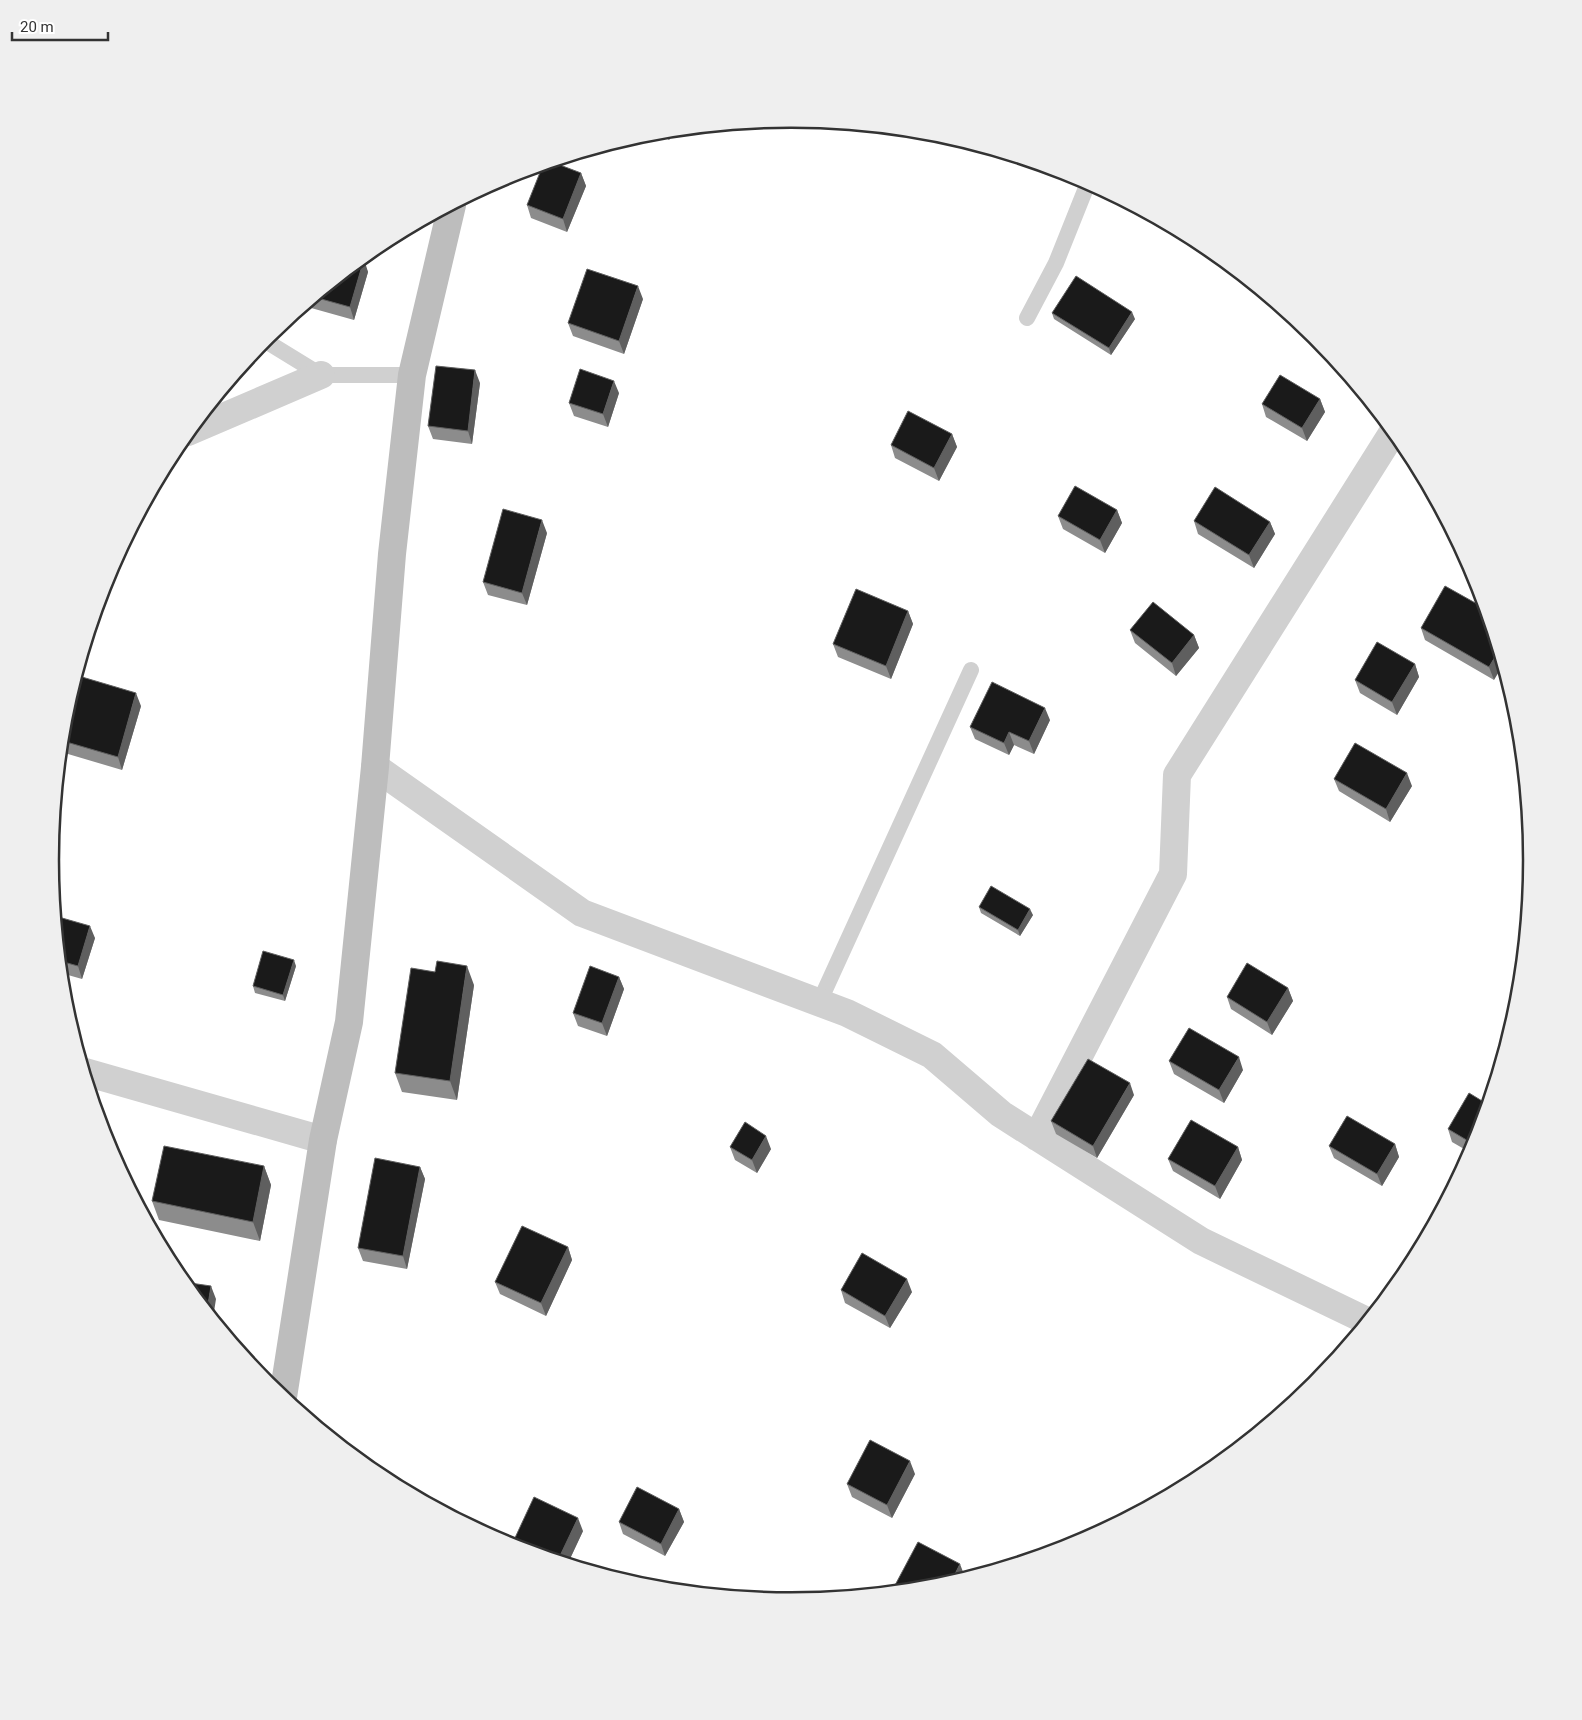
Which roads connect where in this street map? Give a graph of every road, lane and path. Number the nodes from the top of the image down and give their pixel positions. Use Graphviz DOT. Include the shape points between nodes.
graph roads {
  1 [pos="1085,190"];
  2 [pos="450,212"];
  3 [pos="1027,318"];
  4 [pos="271,344"];
  5 [pos="321,374"];
  6 [pos="412,374"];
  7 [pos="201,426"];
  8 [pos="1389,438"];
  9 [pos="971,670"];
  10 [pos="375,767"];
  11 [pos="819,1003"];
  12 [pos="91,1074"];
  13 [pos="1037,1137"];
  14 [pos="323,1140"];
  15 [pos="1362,1319"];
  16 [pos="284,1389"];
  1 -- 3 [label="lane" via="1056,263"];
  2 -- 6 [label="street"];
  4 -- 5 [label="lane"];
  5 -- 6 [label="lane"];
  5 -- 7 [label="street"];
  6 -- 10 [label="street" via="392,554"];
  8 -- 13 [label="street" via="1177,775 1174,874"];
  9 -- 11 [label="lane"];
  10 -- 11 [label="street" via="582,912"];
  10 -- 14 [label="street" via="349,1022"];
  11 -- 13 [label="street" via="847,1013 932,1055 1000,1114"];
  12 -- 14 [label="street"];
  13 -- 15 [label="street" via="1201,1241"];
  14 -- 16 [label="street"];
}
